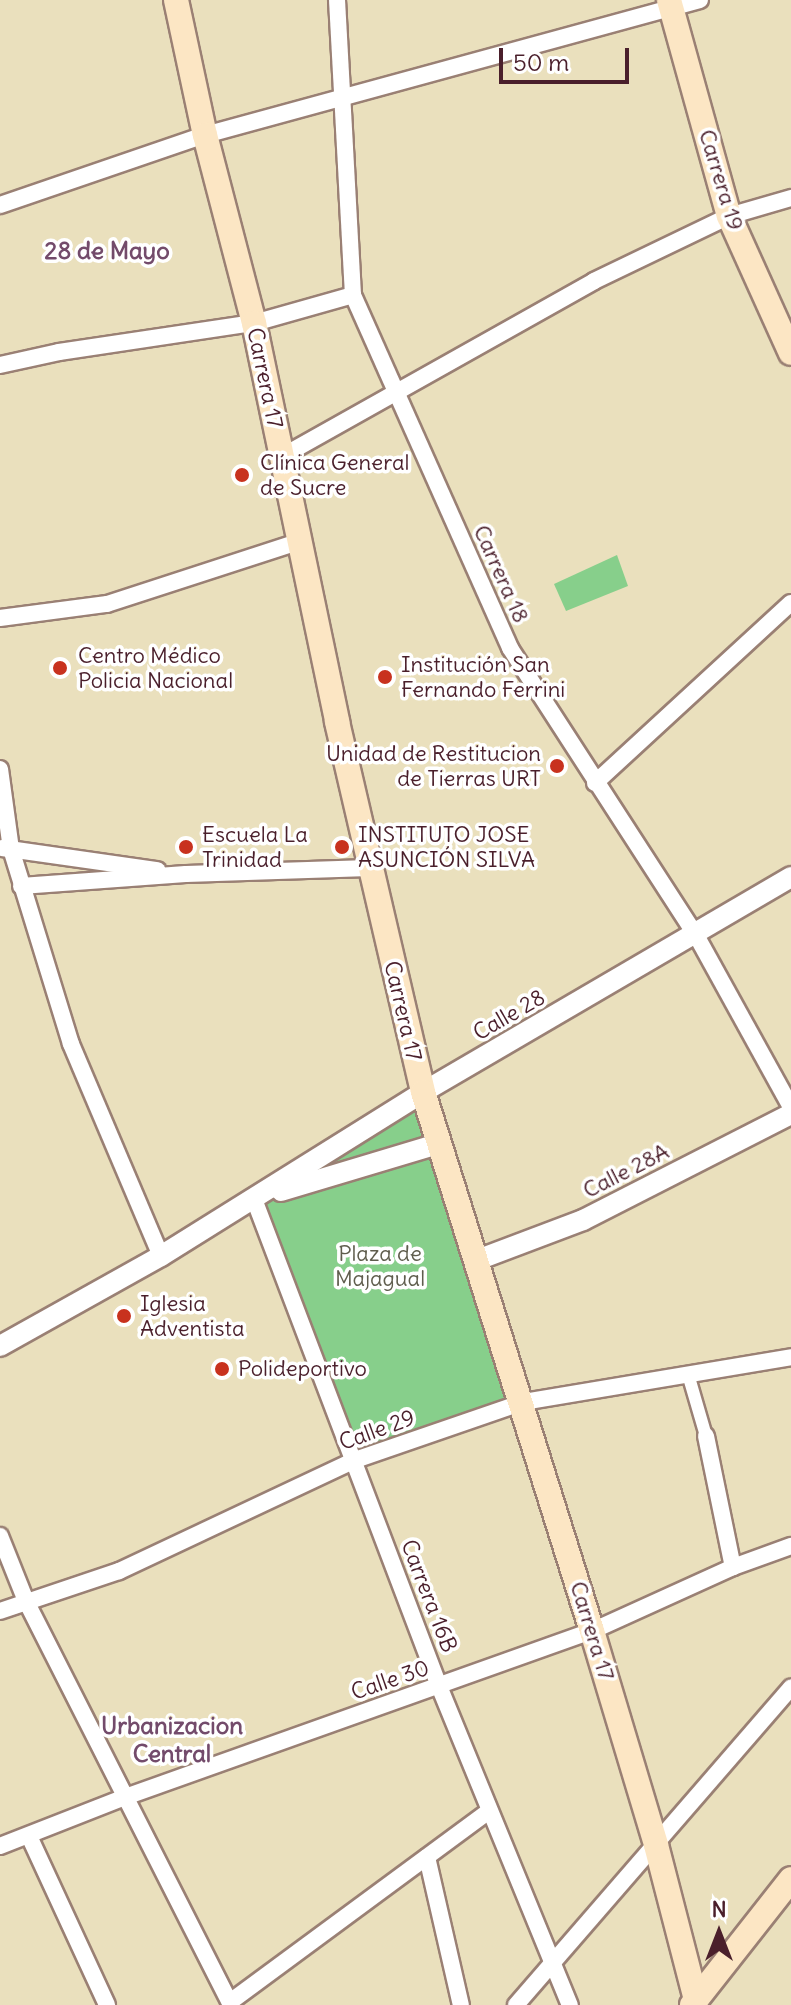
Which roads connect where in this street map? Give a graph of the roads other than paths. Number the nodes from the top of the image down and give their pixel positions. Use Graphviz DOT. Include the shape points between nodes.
graph roads {
  1 [pos="176,0"];
  2 [pos="337,0"];
  3 [pos="700,0"];
  4 [pos="670,5"];
  5 [pos="343,96"];
  6 [pos="205,135"];
  7 [pos="791,198"];
  8 [pos="0,205"];
  9 [pos="729,216"];
  10 [pos="353,295"];
  11 [pos="254,323"];
  12 [pos="791,353"];
  13 [pos="0,365"];
  14 [pos="398,393"];
  15 [pos="281,457"];
  16 [pos="298,542"];
  17 [pos="791,603"];
  18 [pos="0,618"];
  19 [pos="0,769"];
  20 [pos="595,783"];
  21 [pos="5,848"];
  22 [pos="369,868"];
  23 [pos="186,874"];
  24 [pos="791,877"];
  25 [pos="21,886"];
  26 [pos="696,935"];
  27 [pos="423,1092"];
  28 [pos="791,1107"];
  29 [pos="791,1114"];
  30 [pos="438,1144"];
  31 [pos="254,1199"];
  32 [pos="161,1256"];
  33 [pos="477,1260"];
  34 [pos="0,1346"];
  35 [pos="791,1357"];
  36 [pos="688,1374"];
  37 [pos="523,1402"];
  38 [pos="706,1436"];
  39 [pos="355,1460"];
  40 [pos="0,1536"];
  41 [pos="791,1546"];
  42 [pos="733,1567"];
  43 [pos="26,1601"];
  44 [pos="0,1611"];
  45 [pos="592,1631"];
  46 [pos="439,1686"];
  47 [pos="791,1688"];
  48 [pos="125,1797"];
  49 [pos="489,1811"];
  50 [pos="29,1836"];
  51 [pos="656,1845"];
  52 [pos="0,1846"];
  53 [pos="427,1857"];
  54 [pos="791,1879"];
  55 [pos="553,1963"];
  56 [pos="695,2003"];
  57 [pos="231,2004"];
  58 [pos="107,2005"];
  59 [pos="461,2005"];
  60 [pos="516,2005"];
  61 [pos="570,2005"];
  1 -- 6 [label="main road, Carrera 17"];
  2 -- 5 [label="street, Carrera 18"];
  3 -- 4 [label="street"];
  4 -- 5 [label="street"];
  4 -- 9 [label="main road, Carrera 19"];
  5 -- 6 [label="street"];
  5 -- 10 [label="street, Carrera 18"];
  6 -- 8 [label="street"];
  6 -- 11 [label="main road, Carrera 17"];
  7 -- 9 [label="street"];
  9 -- 12 [label="main road, Carrera 19"];
  9 -- 14 [label="street" via="594,281"];
  10 -- 11 [label="street"];
  10 -- 14 [label="street, Carrera 18"];
  11 -- 13 [label="street"];
  11 -- 15 [label="main road, Carrera 17"];
  14 -- 15 [label="street"];
  14 -- 20 [label="street, Carrera 18" via="510,648"];
  15 -- 16 [label="main road, Carrera 17"];
  16 -- 18 [label="street" via="107,604"];
  16 -- 22 [label="main road, Carrera 17"];
  17 -- 20 [label="street"];
  19 -- 21 [label="street"];
  20 -- 26 [label="street, Carrera 18"];
  21 -- 23 [label="street"];
  21 -- 25 [label="street"];
  22 -- 23 [label="street"];
  22 -- 27 [label="main road, Carrera 17"];
  23 -- 25 [label="street"];
  24 -- 26 [label="street, Calle 28"];
  25 -- 32 [label="street" via="71,1044"];
  26 -- 27 [label="street, Calle 28"];
  26 -- 28 [label="street, Carrera 18"];
  27 -- 30 [label="main road, Carrera 17"];
  27 -- 31 [label="street, Calle 28"];
  29 -- 33 [label="street, Calle 28A" via="583,1220"];
  30 -- 31 [label="street, Calle 28"];
  30 -- 33 [label="main road, Carrera 17"];
  31 -- 32 [label="street, Calle 28"];
  31 -- 39 [label="street, Carrera 16B"];
  32 -- 34 [label="street, Calle 28"];
  33 -- 37 [label="main road, Carrera 17"];
  35 -- 36 [label="street, Calle 29"];
  36 -- 37 [label="street, Calle 29"];
  36 -- 38 [label="street"];
  37 -- 39 [label="street, Calle 29"];
  37 -- 45 [label="main road, Carrera 17"];
  38 -- 42 [label="street"];
  39 -- 43 [label="street, Calle 29" via="134,1564"];
  39 -- 46 [label="street, Carrera 16B"];
  40 -- 43 [label="street"];
  41 -- 42 [label="street, Calle 30"];
  42 -- 45 [label="street, Calle 30"];
  43 -- 44 [label="street, Calle 29"];
  43 -- 48 [label="street"];
  45 -- 46 [label="street, Calle 30"];
  45 -- 51 [label="main road, Carrera 17"];
  46 -- 48 [label="street, Calle 30"];
  46 -- 49 [label="street, Carrera 16B"];
  47 -- 51 [label="street"];
  48 -- 50 [label="street, Calle 30"];
  48 -- 57 [label="street"];
  49 -- 53 [label="street"];
  49 -- 55 [label="street, Carrera 16B"];
  50 -- 52 [label="street, Calle 30"];
  50 -- 58 [label="street"];
  51 -- 55 [label="street"];
  51 -- 56 [label="main road, Carrera 17"];
  53 -- 57 [label="street"];
  53 -- 59 [label="street"];
  54 -- 56 [label="main road"];
  55 -- 60 [label="street"];
  55 -- 61 [label="street, Carrera 16B"];
}
